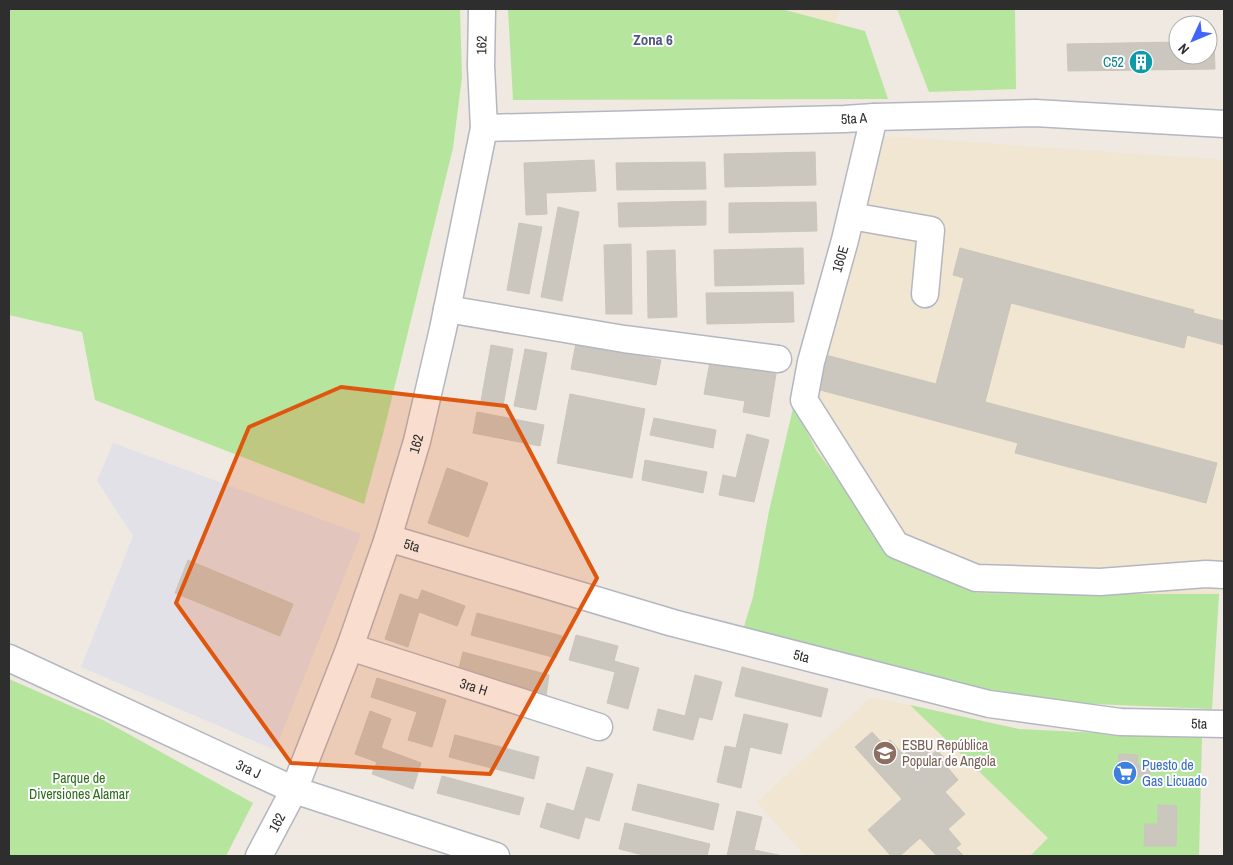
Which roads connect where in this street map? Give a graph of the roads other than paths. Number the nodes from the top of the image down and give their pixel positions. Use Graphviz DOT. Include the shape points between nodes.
graph roads {
  1 [pos="482,9"];
  2 [pos="874,117"];
  3 [pos="1224,124"];
  4 [pos="484,128"];
  5 [pos="851,216"];
  6 [pos="925,294"];
  7 [pos="447,309"];
  8 [pos="778,359"];
  9 [pos="388,538"];
  10 [pos="1224,575"];
  11 [pos="350,647"];
  12 [pos="9,658"];
  13 [pos="1224,724"];
  14 [pos="599,727"];
  15 [pos="294,790"];
  16 [pos="259,856"];
  17 [pos="496,856"];
  1 -- 4 [label="street, 162"];
  2 -- 3 [label="street, 5ta A" via="1035,113"];
  2 -- 4 [label="street, 5ta A"];
  2 -- 5 [label="street, 160E"];
  4 -- 7 [label="street, 162"];
  5 -- 6 [label="street" via="931,230"];
  5 -- 10 [label="street, 160E" via="811,362 804,400 896,545 976,578 1100,582"];
  7 -- 8 [label="street" via="624,339"];
  7 -- 9 [label="street, 162" via="417,441"];
  9 -- 11 [label="street, 162"];
  9 -- 13 [label="street, 5ta" via="673,623 989,704 1120,722"];
  11 -- 14 [label="street, 3ra H"];
  11 -- 15 [label="street, 162"];
  12 -- 15 [label="street, 3ra J"];
  15 -- 16 [label="street, 162"];
  15 -- 17 [label="street, 3ra J"];
}
